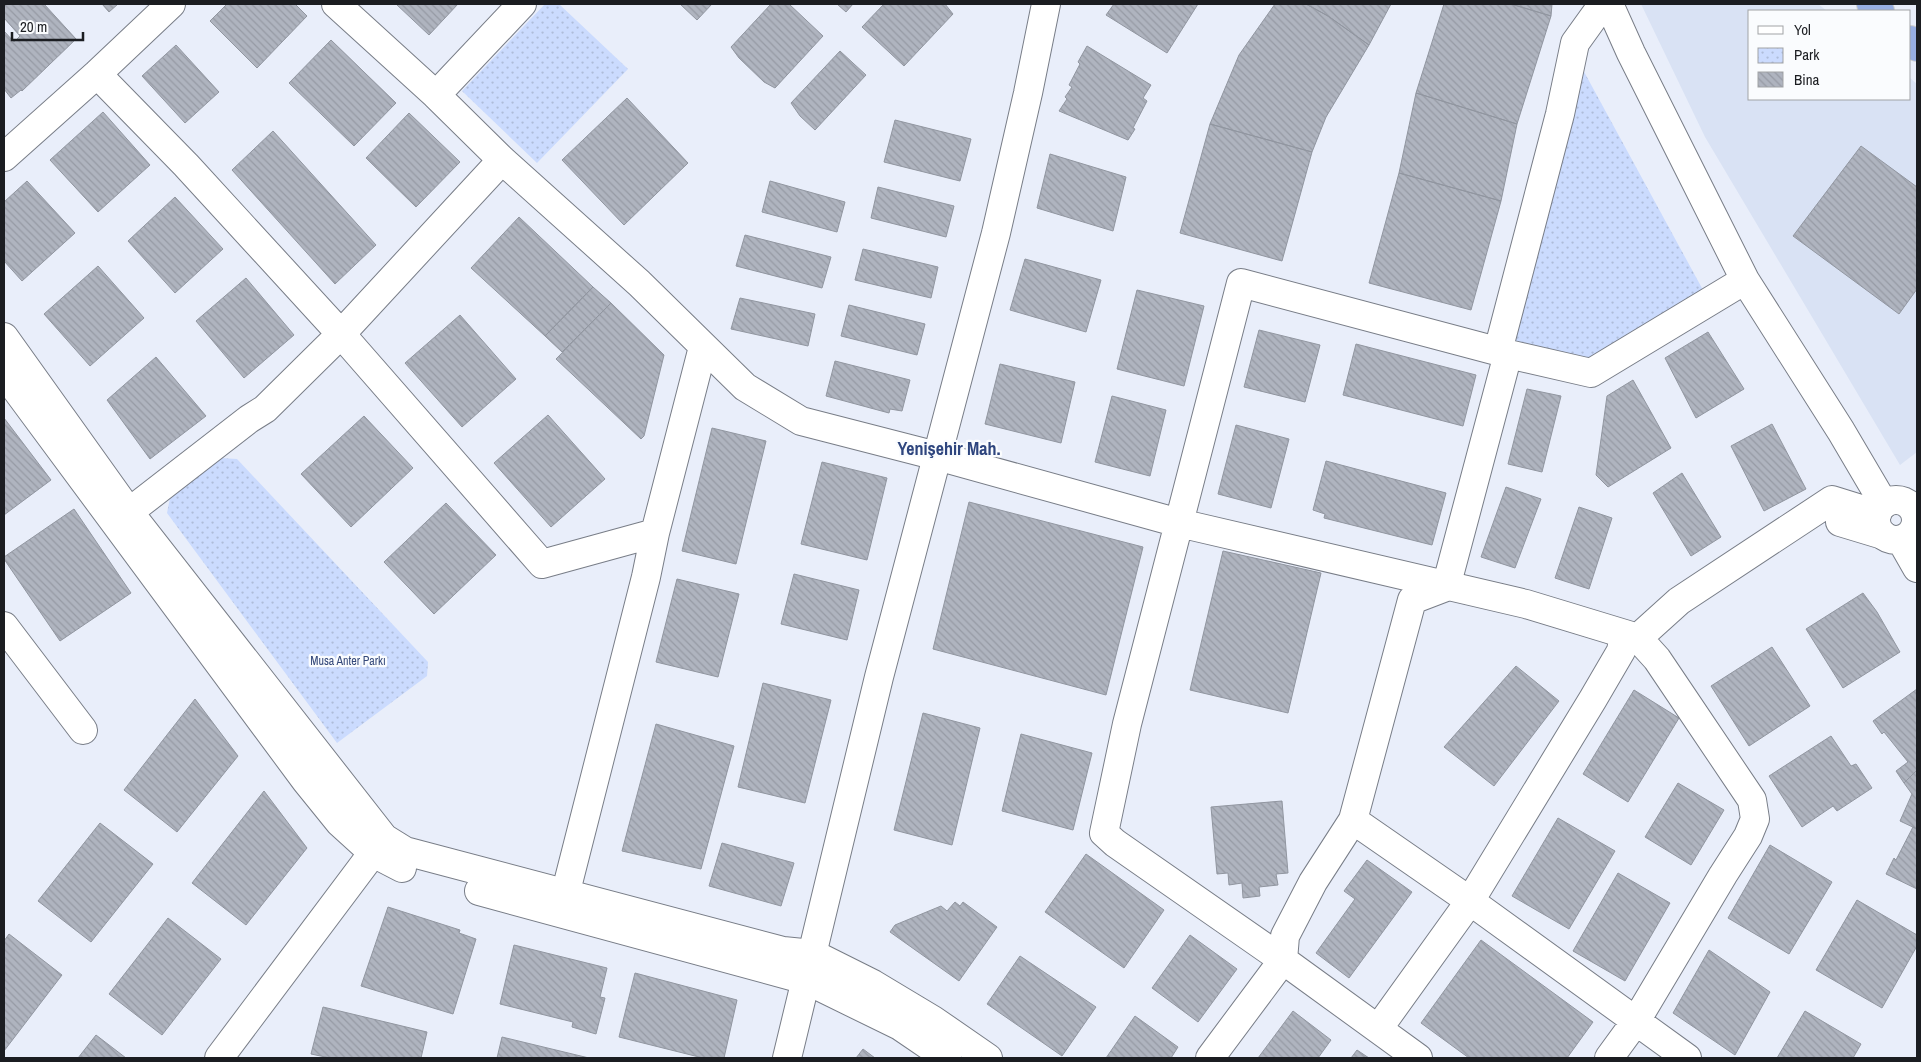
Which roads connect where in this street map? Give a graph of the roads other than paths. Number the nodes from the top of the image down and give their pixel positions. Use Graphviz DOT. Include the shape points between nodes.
graph roads {
  1 [pos="171,4"];
  2 [pos="336,4"];
  3 [pos="522,4"];
  4 [pos="1045,4"];
  5 [pos="1603,4"];
  6 [pos="1609,4"];
  7 [pos="97,74"];
  8 [pos="436,95"];
  9 [pos="4,157"];
  10 [pos="502,160"];
  11 [pos="1745,280"];
  12 [pos="341,334"];
  13 [pos="4,338"];
  14 [pos="703,347"];
  15 [pos="1503,352"];
  16 [pos="4,373"];
  17 [pos="937,456"];
  18 [pos="129,512"];
  19 [pos="1179,522"];
  20 [pos="1899,522"];
  21 [pos="655,533"];
  22 [pos="1917,568"];
  23 [pos="1446,586"];
  24 [pos="4,626"];
  25 [pos="1631,636"];
  26 [pos="83,730"];
  27 [pos="1353,820"];
  28 [pos="378,846"];
  29 [pos="565,895"];
  30 [pos="1470,901"];
  31 [pos="1283,960"];
  32 [pos="810,967"];
  33 [pos="1636,1020"];
  34 [pos="1378,1029"];
  35 [pos="219,1058"];
  36 [pos="787,1058"];
  37 [pos="947,1058"];
  38 [pos="988,1058"];
  39 [pos="1210,1058"];
  40 [pos="1418,1058"];
  41 [pos="1609,1058"];
  42 [pos="1687,1058"];
  1 -- 7 [label="street"];
  2 -- 8 [label="street"];
  3 -- 8 [label="street"];
  4 -- 17 [label="street" via="996,233"];
  5 -- 15 [label="street" via="1575,44"];
  6 -- 11 [label="street" via="1630,53"];
  7 -- 9 [label="street"];
  7 -- 12 [label="street" via="186,165"];
  8 -- 10 [label="street"];
  10 -- 12 [label="street"];
  10 -- 14 [label="street" via="639,283"];
  11 -- 15 [label="street" via="1591,373"];
  11 -- 20 [label="street"];
  12 -- 18 [label="street" via="265,409"];
  12 -- 21 [label="street" via="542,564"];
  13 -- 18 [label="street"];
  14 -- 17 [label="street" via="744,387 802,422"];
  14 -- 21 [label="street"];
  15 -- 19 [label="street" via="1241,282"];
  15 -- 23 [label="street"];
  16 -- 28 [label="street" via="306,781 340,823"];
  17 -- 19 [label="street"];
  17 -- 32 [label="street" via="879,677"];
  18 -- 28 [label="street"];
  19 -- 23 [label="street"];
  19 -- 31 [label="street" via="1104,832 1115,843"];
  20 -- 22 [label="street"];
  20 -- 25 [label="street" via="1832,500"];
  21 -- 29 [label="street"];
  23 -- 25 [label="street" via="1526,604"];
  23 -- 27 [label="street" via="1412,600"];
  24 -- 26 [label="street"];
  25 -- 30 [label="street"];
  25 -- 33 [label="street" via="1657,659 1752,800 1755,819 1748,836"];
  27 -- 30 [label="street"];
  27 -- 31 [label="street" via="1313,882 1285,936"];
  28 -- 29 [label="street"];
  28 -- 32 [label="street" via="407,870 580,920"];
  28 -- 35 [label="street"];
  29 -- 32 [label="street" via="784,951"];
  30 -- 33 [label="street"];
  30 -- 34 [label="street"];
  31 -- 34 [label="street"];
  31 -- 39 [label="street"];
  32 -- 36 [label="street"];
  32 -- 37 [label="street"];
  32 -- 38 [label="street" via="873,984"];
  33 -- 41 [label="street"];
  33 -- 42 [label="street"];
  34 -- 40 [label="street"];
}
